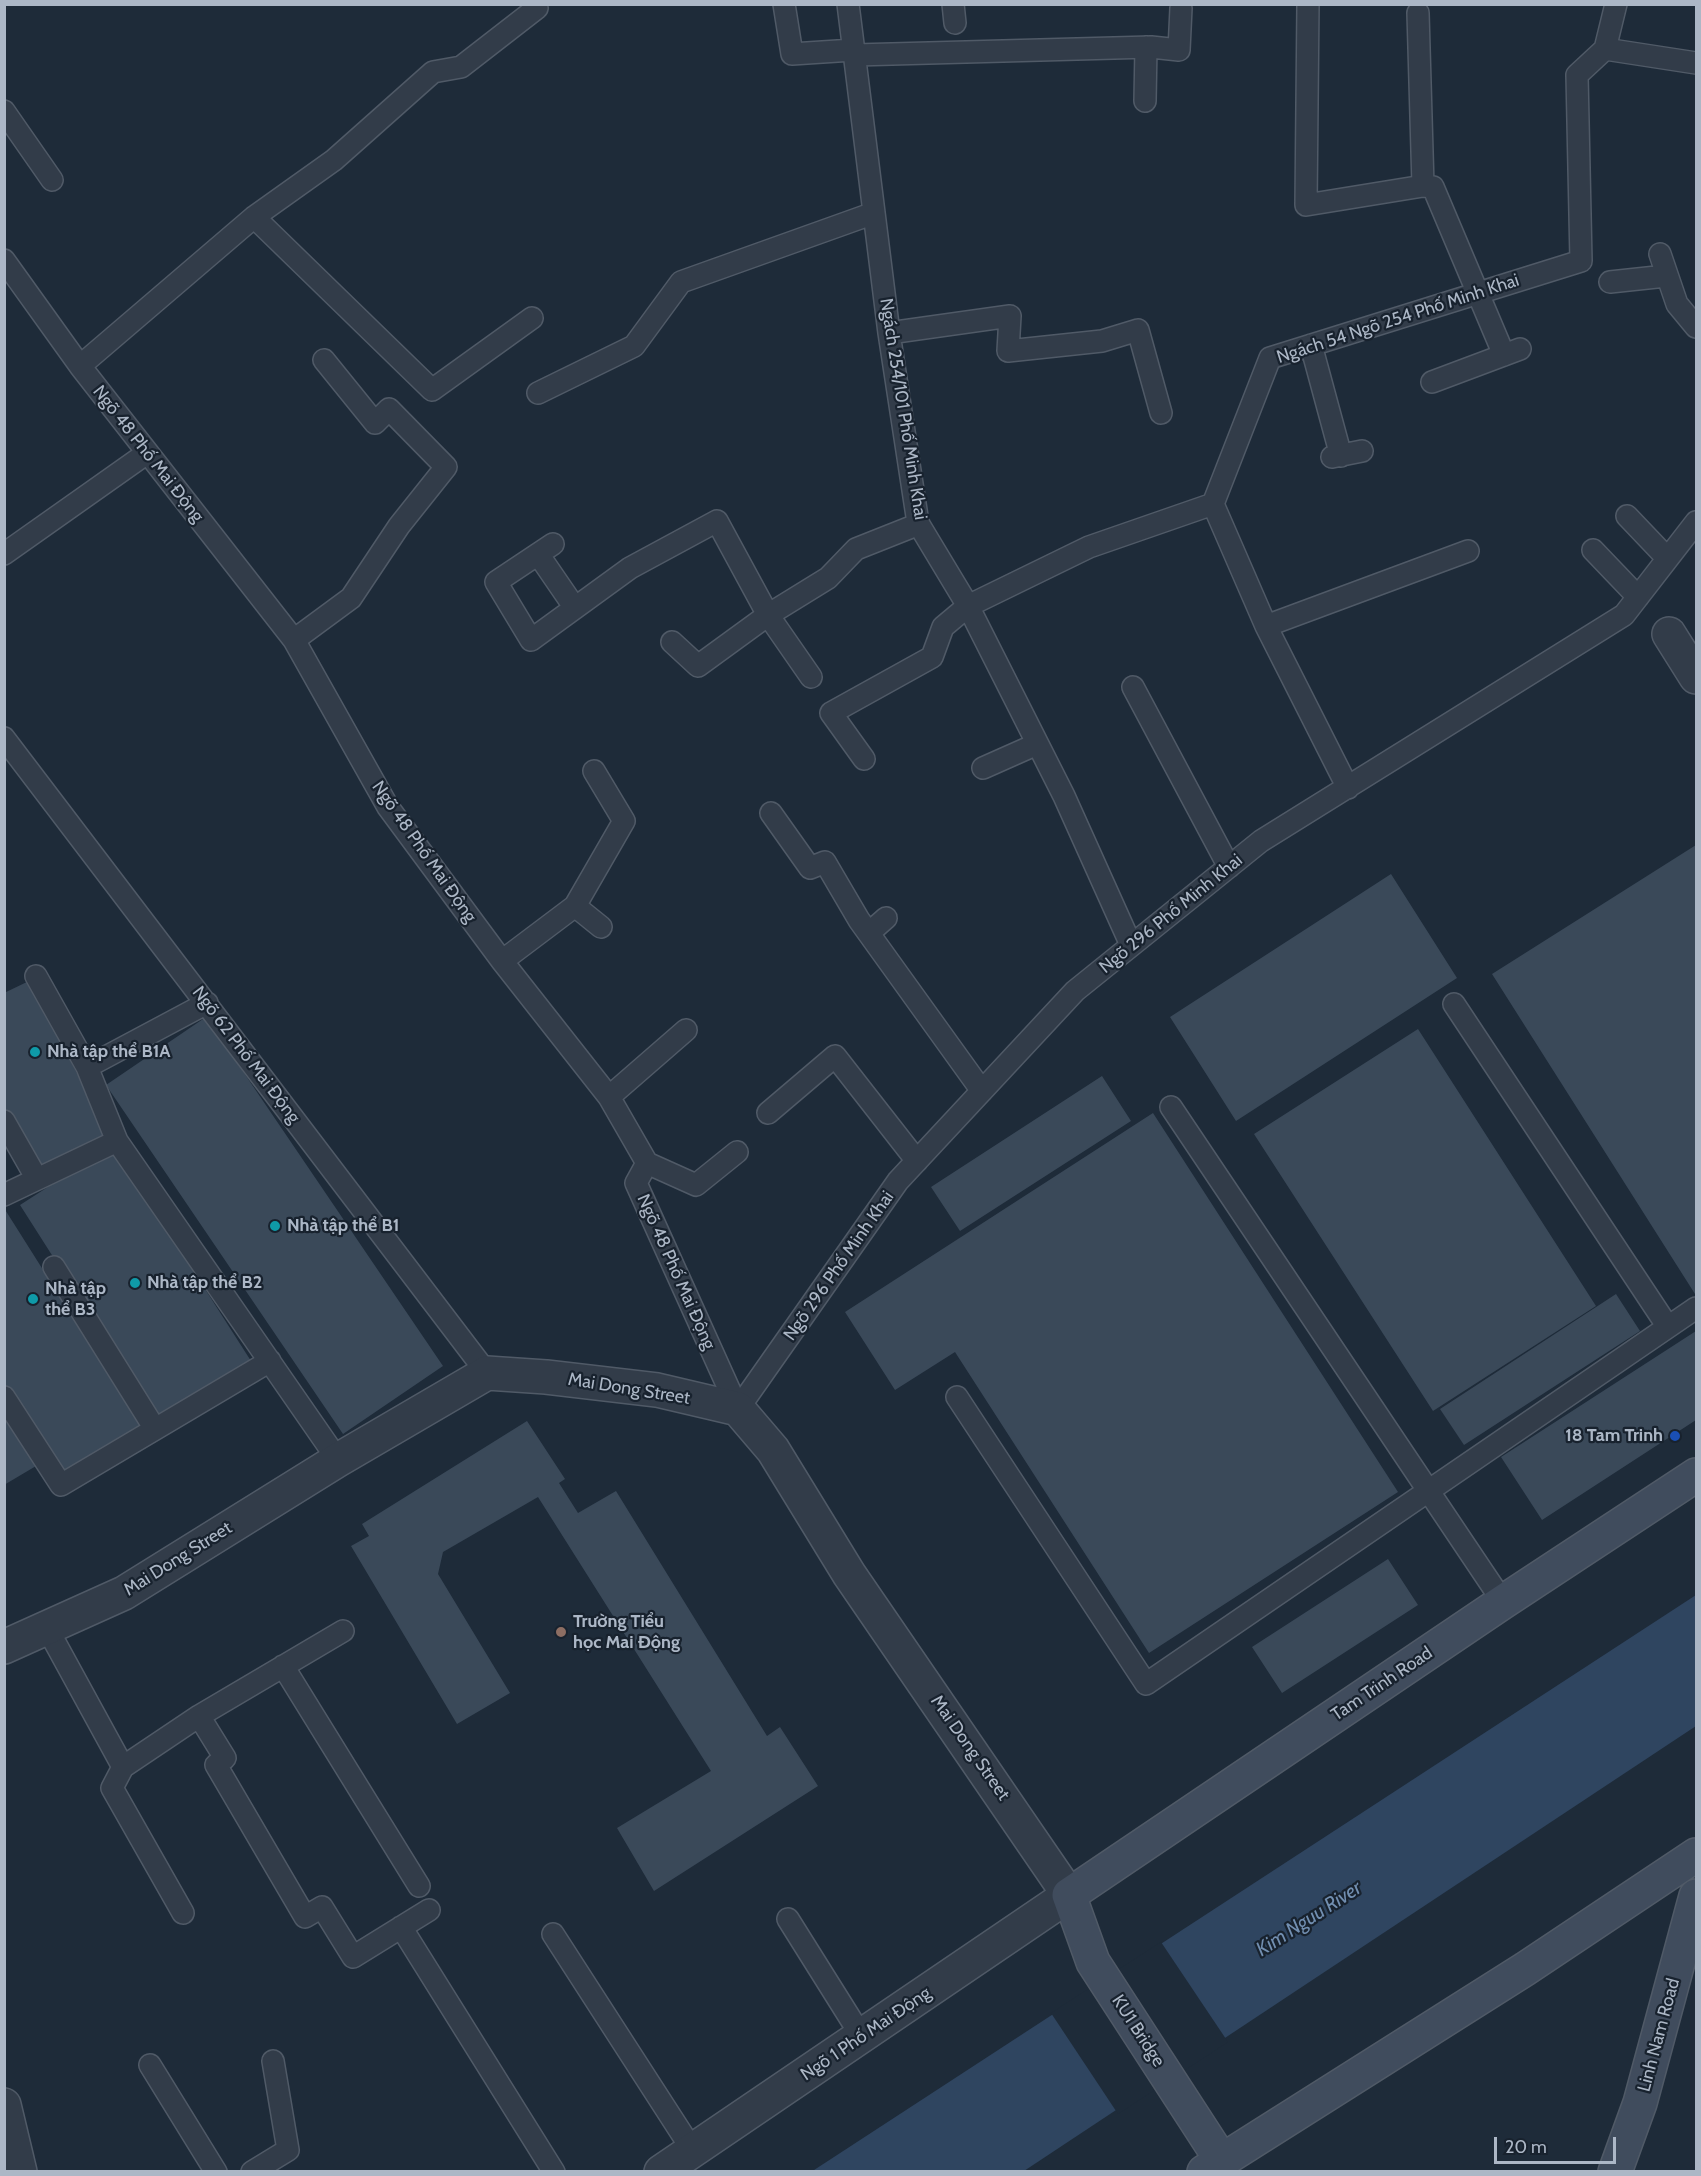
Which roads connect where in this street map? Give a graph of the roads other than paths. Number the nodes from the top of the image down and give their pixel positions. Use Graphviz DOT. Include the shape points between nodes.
graph roads {
  1 [pos="784,4"];
  2 [pos="848,4"];
  3 [pos="1308,4"];
  4 [pos="1616,4"];
  5 [pos="537,8"];
  6 [pos="1181,8"];
  7 [pos="1418,13"];
  8 [pos="1146,47"];
  9 [pos="1605,49"];
  10 [pos="854,53"];
  11 [pos="1696,63"];
  12 [pos="1144,101"];
  13 [pos="4,111"];
  14 [pos="52,180"];
  15 [pos="1423,186"];
  16 [pos="874,213"];
  17 [pos="254,217"];
  18 [pos="1660,254"];
  19 [pos="4,260"];
  20 [pos="1666,276"];
  21 [pos="1610,282"];
  22 [pos="1476,293"];
  23 [pos="532,318"];
  24 [pos="1696,327"];
  25 [pos="890,333"];
  26 [pos="1311,345"];
  27 [pos="324,360"];
  28 [pos="80,366"];
  29 [pos="1432,382"];
  30 [pos="538,393"];
  31 [pos="1161,413"];
  32 [pos="1362,451"];
  33 [pos="147,453"];
  34 [pos="1213,504"];
  35 [pos="1627,516"];
  36 [pos="1696,522"];
  37 [pos="919,524"];
  38 [pos="1593,550"];
  39 [pos="1468,551"];
  40 [pos="4,554"];
  41 [pos="1667,558"];
  42 [pos="1638,597"];
  43 [pos="968,606"];
  44 [pos="575,608"];
  45 [pos="768,615"];
  46 [pos="1266,626"];
  47 [pos="1669,634"];
  48 [pos="294,640"];
  49 [pos="672,642"];
  50 [pos="811,677"];
  51 [pos="1696,677"];
  52 [pos="1133,687"];
  53 [pos="4,738"];
  54 [pos="1037,744"];
  55 [pos="864,759"];
  56 [pos="983,767"];
  57 [pos="594,771"];
  58 [pos="1348,788"];
  59 [pos="771,813"];
  60 [pos="1229,867"];
  61 [pos="575,906"];
  62 [pos="886,918"];
  63 [pos="601,927"];
  64 [pos="869,933"];
  65 [pos="1131,945"];
  66 [pos="502,960"];
  67 [pos="36,976"];
  68 [pos="207,1003"];
  69 [pos="1454,1004"];
  70 [pos="686,1030"];
  71 [pos="87,1067"];
  72 [pos="982,1091"];
  73 [pos="609,1097"];
  74 [pos="1171,1107"];
  75 [pos="768,1113"];
  76 [pos="4,1121"];
  77 [pos="117,1141"];
  78 [pos="737,1152"];
  79 [pos="917,1161"];
  80 [pos="647,1162"];
  81 [pos="38,1179"];
  82 [pos="4,1195"];
  83 [pos="54,1267"];
  84 [pos="1696,1308"];
  85 [pos="1668,1327"];
  86 [pos="270,1361"];
  87 [pos="487,1373"];
  88 [pos="4,1397"];
  89 [pos="957,1397"];
  90 [pos="738,1409"];
  91 [pos="154,1429"];
  92 [pos="338,1460"];
  93 [pos="1696,1475"];
  94 [pos="1428,1490"];
  95 [pos="1503,1602"];
  96 [pos="47,1628"];
  97 [pos="343,1631"];
  98 [pos="4,1647"];
  99 [pos="283,1666"];
  100 [pos="199,1716"];
  101 [pos="123,1767"];
  102 [pos="1696,1855"];
  103 [pos="419,1886"];
  104 [pos="1069,1895"];
  105 [pos="1696,1896"];
  106 [pos="429,1910"];
  107 [pos="183,1913"];
  108 [pos="788,1918"];
  109 [pos="401,1927"];
  110 [pos="552,1934"];
  111 [pos="862,2037"];
  112 [pos="273,2061"];
  113 [pos="150,2065"];
  114 [pos="4,2105"];
  115 [pos="693,2151"];
  116 [pos="14,2162"];
  117 [pos="1213,2166"];
  118 [pos="216,2172"];
  119 [pos="252,2172"];
  120 [pos="554,2172"];
  121 [pos="661,2172"];
  122 [pos="1615,2172"];
  1 -- 10 [label="lane" via="792,54"];
  2 -- 10 [label="lane, Ngách 254/101 Phố Minh Khai"];
  3 -- 15 [label="lane" via="1306,204"];
  4 -- 9 [label="lane"];
  5 -- 17 [label="lane" via="461,67 433,72 334,160"];
  6 -- 8 [label="lane" via="1179,50"];
  7 -- 15 [label="lane"];
  8 -- 10 [label="lane"];
  8 -- 12 [label="lane"];
  9 -- 11 [label="lane"];
  9 -- 22 [label="lane, Ngách 54 Ngõ 254 Phố Minh Khai" via="1577,75 1581,261"];
  10 -- 16 [label="lane, Ngách 254/101 Phố Minh Khai"];
  13 -- 14 [label="lane"];
  15 -- 22 [label="lane" via="1433,187"];
  16 -- 25 [label="lane, Ngách 254/101 Phố Minh Khai"];
  16 -- 30 [label="lane" via="681,282 634,346"];
  17 -- 23 [label="lane" via="432,390"];
  17 -- 28 [label="lane"];
  18 -- 20 [label="lane"];
  19 -- 28 [label="lane, Ngõ 48 Phố Mai Động"];
  20 -- 21 [label="lane"];
  20 -- 24 [label="lane" via="1677,304"];
  22 -- 26 [label="lane, Ngách 54 Ngõ 254 Phố Minh Khai"];
  22 -- 29 [label="lane" via="1512,352"];
  25 -- 31 [label="lane" via="1010,316 1008,351 1101,341 1138,330"];
  25 -- 37 [label="lane, Ngách 254/101 Phố Minh Khai"];
  26 -- 32 [label="lane" via="1336,457"];
  26 -- 34 [label="lane, Ngách 54 Ngõ 254 Phố Minh Khai" via="1270,358"];
  27 -- 48 [label="lane" via="375,423 389,409 446,467 399,526 351,598"];
  28 -- 33 [label="lane, Ngõ 48 Phố Mai Động"];
  33 -- 40 [label="lane"];
  33 -- 48 [label="lane, Ngõ 48 Phố Mai Động"];
  34 -- 43 [label="lane" via="1089,547"];
  34 -- 46 [label="lane"];
  35 -- 41 [label="lane"];
  36 -- 41 [label="lane, Ngõ 296 Phố Minh Khai"];
  37 -- 43 [label="lane, Ngách 254/101 Phố Minh Khai"];
  37 -- 45 [label="lane" via="856,549 828,578"];
  38 -- 42 [label="lane"];
  39 -- 46 [label="lane"];
  41 -- 42 [label="lane, Ngõ 296 Phố Minh Khai"];
  42 -- 58 [label="lane, Ngõ 296 Phố Minh Khai" via="1624,615"];
  43 -- 54 [label="lane, Ngách 254/101 Phố Minh Khai"];
  43 -- 55 [label="lane" via="944,627 932,657 831,713"];
  44 -- 44 [label="lane" via="531,640 495,582 545,549"];
  44 -- 45 [label="lane" via="630,568 717,522"];
  45 -- 49 [label="lane" via="698,666"];
  45 -- 50 [label="lane"];
  46 -- 58 [label="lane"];
  47 -- 51 [label="street"];
  48 -- 66 [label="lane, Ngõ 48 Phố Mai Động" via="388,807"];
  52 -- 60 [label="lane"];
  53 -- 68 [label="lane, Ngõ 62 Phố Mai Động"];
  54 -- 56 [label="lane"];
  54 -- 65 [label="lane, Ngách 254/101 Phố Minh Khai"];
  57 -- 61 [label="lane" via="624,821"];
  58 -- 60 [label="lane, Ngõ 296 Phố Minh Khai" via="1261,841"];
  59 -- 64 [label="lane" via="810,868 825,862"];
  60 -- 65 [label="lane, Ngõ 296 Phố Minh Khai"];
  61 -- 63 [label="lane"];
  61 -- 66 [label="lane"];
  62 -- 64 [label="lane"];
  64 -- 72 [label="lane"];
  65 -- 72 [label="lane, Ngõ 296 Phố Minh Khai" via="1075,991"];
  66 -- 73 [label="lane, Ngõ 48 Phố Mai Động"];
  67 -- 71 [label="lane"];
  68 -- 71 [label="lane"];
  68 -- 87 [label="lane, Ngõ 62 Phố Mai Động"];
  69 -- 85 [label="lane"];
  70 -- 73 [label="lane"];
  71 -- 77 [label="lane"];
  72 -- 79 [label="lane, Ngõ 296 Phố Minh Khai"];
  73 -- 80 [label="lane, Ngõ 48 Phố Mai Động"];
  74 -- 94 [label="lane"];
  75 -- 79 [label="lane" via="835,1056"];
  76 -- 81 [label="lane"];
  77 -- 81 [label="lane"];
  77 -- 86 [label="lane"];
  78 -- 80 [label="lane" via="696,1185"];
  79 -- 90 [label="lane, Ngõ 296 Phố Minh Khai" via="898,1181"];
  80 -- 90 [label="lane, Ngõ 48 Phố Mai Động" via="636,1183"];
  81 -- 82 [label="lane"];
  83 -- 91 [label="lane"];
  84 -- 85 [label="lane"];
  85 -- 94 [label="lane"];
  86 -- 91 [label="lane"];
  86 -- 92 [label="lane"];
  87 -- 90 [label="street, Mai Dong Street" via="657,1390"];
  87 -- 92 [label="street, Mai Dong Street"];
  88 -- 91 [label="lane" via="62,1485"];
  89 -- 94 [label="lane" via="1146,1684"];
  90 -- 104 [label="street, Mai Dong Street" via="773,1450 849,1574"];
  92 -- 96 [label="street, Mai Dong Street" via="124,1593"];
  93 -- 95 [label="main road, Tam Trinh Road"];
  94 -- 95 [label="lane"];
  95 -- 104 [label="main road, Tam Trinh Road"];
  96 -- 98 [label="street, Mai Dong Street"];
  96 -- 101 [label="lane"];
  97 -- 99 [label="lane"];
  99 -- 100 [label="lane"];
  99 -- 103 [label="lane"];
  100 -- 101 [label="lane"];
  100 -- 109 [label="lane" via="225,1758 216,1765 305,1917 322,1907 353,1957"];
  101 -- 107 [label="lane" via="112,1788"];
  102 -- 117 [label="main road" via="1525,1969"];
  104 -- 111 [label="street, Ngõ 1 Phố Mai Động"];
  104 -- 117 [label="main road, KU1 Bridge" via="1093,1962 1194,2118"];
  105 -- 122 [label="main road, Linh Nam Road" via="1640,2103"];
  106 -- 109 [label="lane"];
  108 -- 111 [label="lane"];
  109 -- 120 [label="lane"];
  110 -- 115 [label="lane"];
  111 -- 115 [label="street, Ngõ 1 Phố Mai Động"];
  112 -- 119 [label="lane" via="288,2150"];
  113 -- 118 [label="lane"];
  114 -- 116 [label="street"];
  115 -- 121 [label="street, Ngõ 1 Phố Mai Động"];
}
